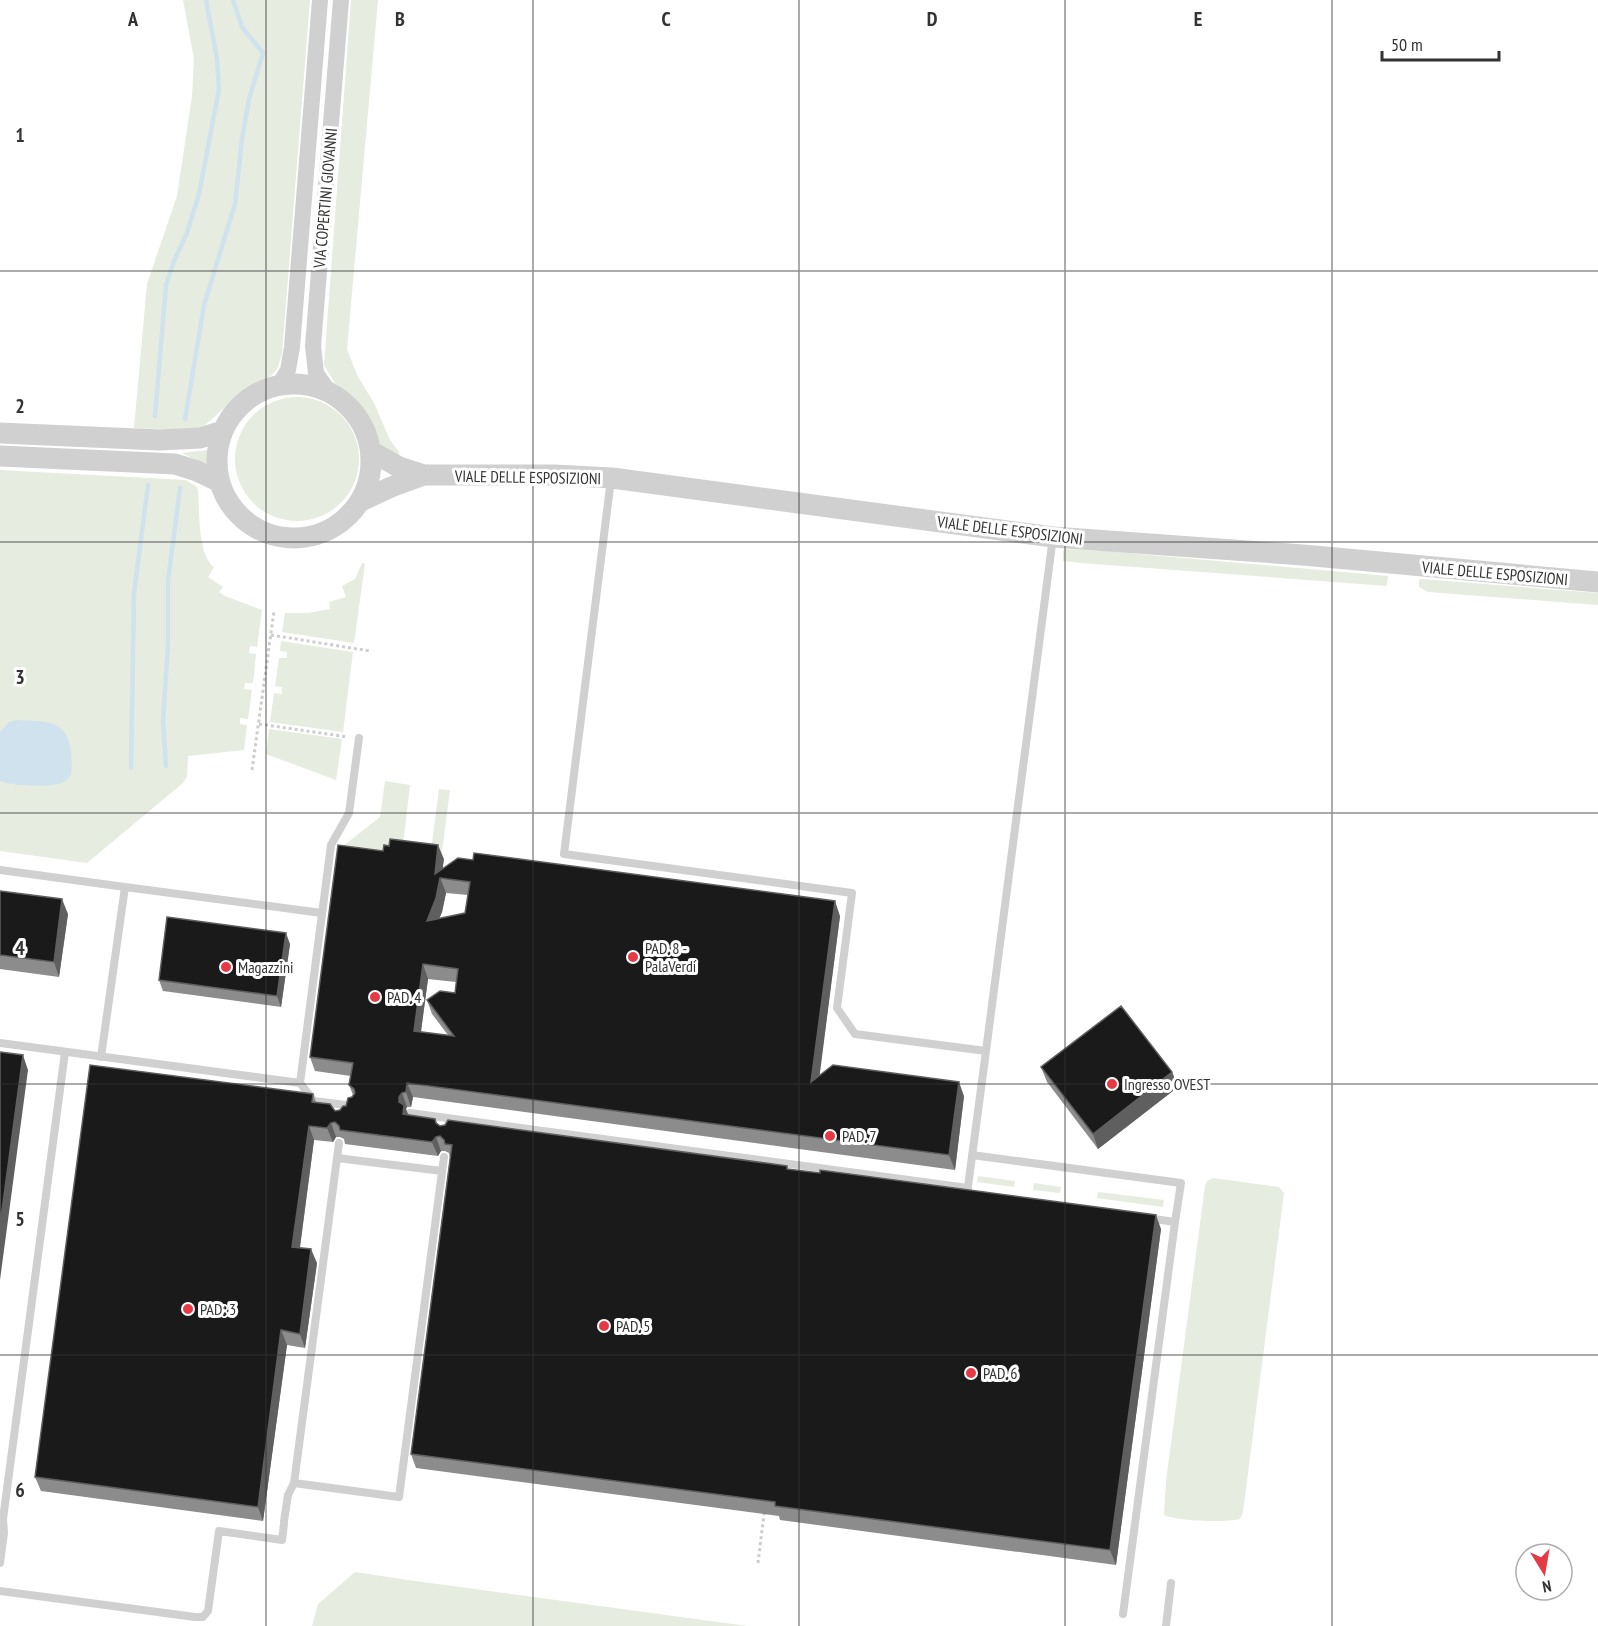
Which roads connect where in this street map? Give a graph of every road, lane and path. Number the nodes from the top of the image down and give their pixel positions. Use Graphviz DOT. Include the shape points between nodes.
graph roads {
  1 [pos="320,0"];
  2 [pos="341,0"];
  3 [pos="279,386"];
  4 [pos="329,392"];
  5 [pos="223,431"];
  6 [pos="0,433"];
  7 [pos="372,452"];
  8 [pos="0,456"];
  9 [pos="424,476"];
  10 [pos="612,478"];
  11 [pos="220,482"];
  12 [pos="361,501"];
  13 [pos="1053,537"];
  14 [pos="1598,582"];
  15 [pos="274,611"];
  16 [pos="270,635"];
  17 [pos="370,651"];
  18 [pos="258,724"];
  19 [pos="359,738"];
  20 [pos="252,770"];
  21 [pos="0,870"];
  22 [pos="125,887"];
  23 [pos="322,913"];
  24 [pos="0,1043"];
  25 [pos="986,1051"];
  26 [pos="65,1052"];
  27 [pos="101,1057"];
  28 [pos="300,1083"];
  29 [pos="354,1106"];
  30 [pos="410,1113"];
  31 [pos="339,1143"];
  32 [pos="972,1155"];
  33 [pos="444,1157"];
  34 [pos="337,1158"];
  35 [pos="442,1172"];
  36 [pos="968,1188"];
  37 [pos="978,1196"];
  38 [pos="1141,1217"];
  39 [pos="1176,1222"];
  40 [pos="294,1483"];
  41 [pos="764,1514"];
  42 [pos="0,1563"];
  43 [pos="758,1563"];
  44 [pos="1172,1583"];
  45 [pos="0,1591"];
  46 [pos="1123,1614"];
  47 [pos="1166,1626"];
  1 -- 3 [label="street, VIA COPERTINI GIOVANNI" via="291,353"];
  2 -- 4 [label="street, VIA COPERTINI GIOVANNI" via="314,346 316,374"];
  3 -- 4 [label="street, VIALE DELLE ESPOSIZIONI" via="305,385"];
  3 -- 5 [label="street, VIALE DELLE ESPOSIZIONI" via="251,397"];
  4 -- 7 [label="street, VIALE DELLE ESPOSIZIONI" via="350,407 365,429"];
  5 -- 6 [label="street" via="200,438 160,440"];
  5 -- 11 [label="street, VIALE DELLE ESPOSIZIONI" via="217,461"];
  7 -- 9 [label="street, VIALE DELLE ESPOSIZIONI"];
  7 -- 12 [label="street, VIALE DELLE ESPOSIZIONI" via="372,470"];
  8 -- 11 [label="street" via="175,464"];
  9 -- 10 [label="street, VIALE DELLE ESPOSIZIONI"];
  9 -- 12 [label="street, VIALE DELLE ESPOSIZIONI"];
  10 -- 13 [label="street, VIALE DELLE ESPOSIZIONI"];
  10 -- 25 [label="lane" via="564,854 852,893 837,1008 855,1034"];
  11 -- 12 [label="street, VIALE DELLE ESPOSIZIONI" via="238,515 261,531 288,538 310,537 330,530 348,518"];
  13 -- 14 [label="street, VIALE DELLE ESPOSIZIONI"];
  13 -- 25 [label="lane"];
  15 -- 16 [label="path"];
  16 -- 17 [label="path"];
  16 -- 18 [label="path"];
  18 -- 19 [label="path"];
  18 -- 20 [label="path"];
  19 -- 23 [label="lane" via="349,813 331,845"];
  21 -- 22 [label="lane"];
  22 -- 23 [label="lane"];
  22 -- 27 [label="lane"];
  23 -- 28 [label="lane"];
  24 -- 26 [label="lane"];
  25 -- 32 [label="lane"];
  26 -- 27 [label="lane"];
  26 -- 42 [label="lane"];
  27 -- 28 [label="lane"];
  28 -- 29 [label="lane" via="314,1101 344,1108"];
  30 -- 36 [label="lane" via="449,1122"];
  31 -- 34 [label="lane"];
  32 -- 36 [label="lane"];
  32 -- 39 [label="lane" via="1181,1183"];
  33 -- 35 [label="lane"];
  34 -- 35 [label="lane"];
  34 -- 40 [label="lane"];
  35 -- 40 [label="lane" via="399,1497"];
  36 -- 37 [label="lane" via="967,1194"];
  38 -- 39 [label="lane"];
  39 -- 46 [label="lane"];
  40 -- 45 [label="lane" via="288,1495 282,1540 219,1531 208,1611 203,1617"];
  41 -- 43 [label="path"];
  44 -- 47 [label="lane"];
}
